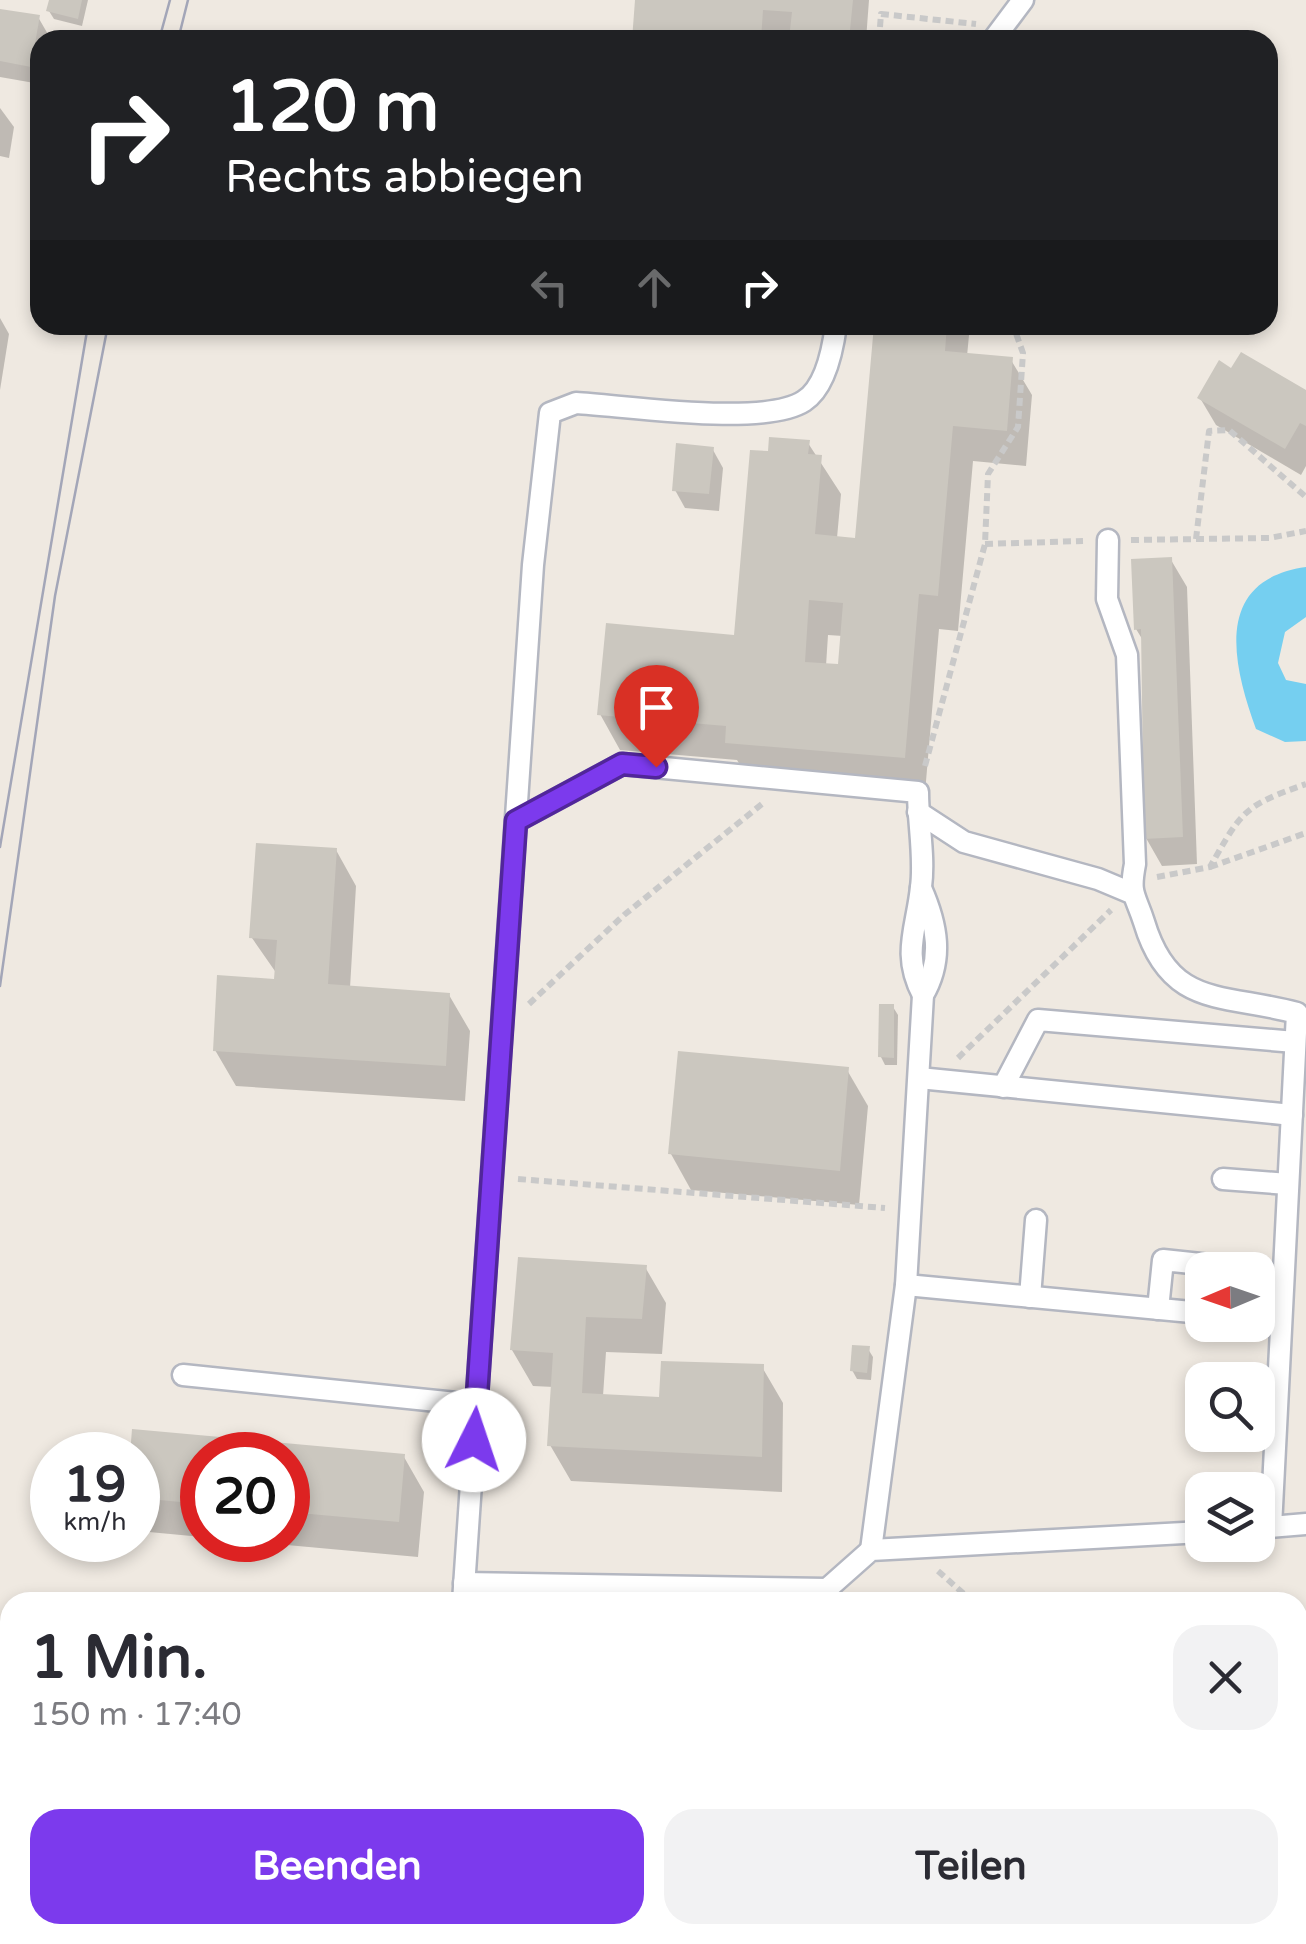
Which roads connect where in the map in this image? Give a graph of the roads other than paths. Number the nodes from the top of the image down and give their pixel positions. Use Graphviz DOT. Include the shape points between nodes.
graph roads {
  1 [pos="1023,0"];
  2 [pos="1000,30"];
  3 [pos="835,335"];
  4 [pos="1108,540"];
  5 [pos="918,802"];
  6 [pos="516,821"];
  7 [pos="1129,892"];
  8 [pos="1295,1042"];
  9 [pos="927,1079"];
  10 [pos="1003,1086"];
  11 [pos="1292,1115"];
  12 [pos="1223,1179"];
  13 [pos="1288,1184"];
  14 [pos="1036,1220"];
  15 [pos="1185,1262"];
  16 [pos="1275,1272"];
  17 [pos="1283,1273"];
  18 [pos="906,1285"];
  19 [pos="1030,1297"];
  20 [pos="1158,1309"];
  21 [pos="1185,1311"];
  22 [pos="1275,1320"];
  23 [pos="1281,1321"];
  24 [pos="183,1375"];
  25 [pos="476,1405"];
  26 [pos="1269,1472"];
  27 [pos="1306,1524"];
  28 [pos="1275,1527"];
  29 [pos="1185,1533"];
  30 [pos="871,1550"];
  31 [pos="464,1592"];
  32 [pos="830,1592"];
  1 -- 2 [label="lane"];
  3 -- 6 [label="lane" via="833,355 807,400 770,415 576,403 550,413"];
  4 -- 7 [label="lane" via="1107,599 1127,655 1135,864"];
  5 -- 6 [label="lane" via="792,780 622,764"];
  5 -- 7 [label="lane" via="964,842"];
  5 -- 9 [label="lane" via="922,888 912,920 912,974 923,995"];
  6 -- 25 [label="lane"];
  7 -- 8 [label="lane" via="1166,971 1194,992 1297,1014"];
  8 -- 10 [label="lane" via="1038,1020"];
  8 -- 11 [label="lane"];
  9 -- 10 [label="lane"];
  9 -- 18 [label="lane"];
  10 -- 11 [label="lane"];
  11 -- 13 [label="lane"];
  12 -- 13 [label="lane"];
  13 -- 17 [label="lane"];
  14 -- 19 [label="lane"];
  15 -- 20 [label="lane" via="1163,1260"];
  16 -- 17 [label="lane"];
  17 -- 23 [label="lane"];
  18 -- 19 [label="lane"];
  18 -- 30 [label="lane"];
  19 -- 20 [label="lane"];
  20 -- 21 [label="lane"];
  22 -- 23 [label="lane"];
  23 -- 26 [label="lane"];
  24 -- 25 [label="lane"];
  25 -- 31 [label="lane"];
  27 -- 28 [label="lane"];
  29 -- 30 [label="lane"];
  30 -- 32 [label="lane"];
}
